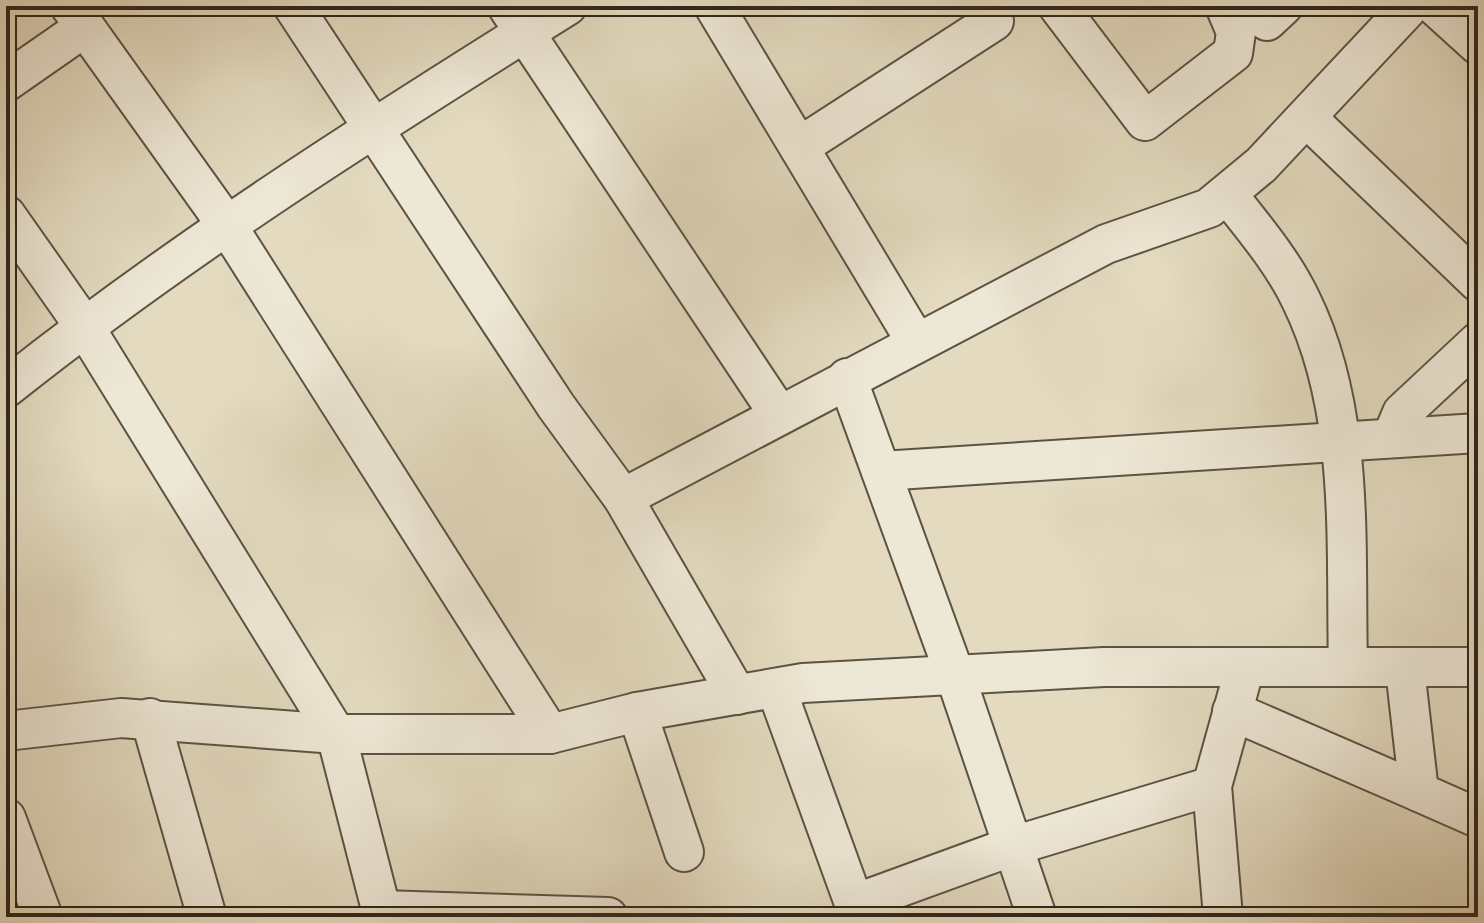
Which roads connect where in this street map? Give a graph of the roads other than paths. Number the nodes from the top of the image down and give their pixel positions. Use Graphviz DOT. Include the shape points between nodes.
graph roads {
  1 [pos="293,6"];
  2 [pos="567,6"];
  3 [pos="714,6"];
  4 [pos="1058,6"];
  5 [pos="1225,6"];
  6 [pos="1410,6"];
  7 [pos="1435,6"];
  8 [pos="77,16"];
  9 [pos="516,19"];
  10 [pos="994,21"];
  11 [pos="1478,45"];
  12 [pos="6,82"];
  13 [pos="1307,118"];
  14 [pos="373,128"];
  15 [pos="799,147"];
  16 [pos="1228,195"];
  17 [pos="6,215"];
  18 [pos="228,227"];
  19 [pos="1478,282"];
  20 [pos="84,326"];
  21 [pos="916,342"];
  22 [pos="1478,342"];
  23 [pos="847,378"];
  24 [pos="6,388"];
  25 [pos="778,413"];
  26 [pos="1478,433"];
  27 [pos="1392,437"];
  28 [pos="1342,440"];
  29 [pos="881,471"];
  30 [pos="623,498"];
  31 [pos="1348,666"];
  32 [pos="1245,667"];
  33 [pos="1478,667"];
  34 [pos="1405,669"];
  35 [pos="955,675"];
  36 [pos="776,688"];
  37 [pos="737,695"];
  38 [pos="1232,711"];
  39 [pos="637,712"];
  40 [pos="150,718"];
  41 [pos="6,731"];
  42 [pos="336,734"];
  43 [pos="550,734"];
  44 [pos="1212,786"];
  45 [pos="1419,792"];
  46 [pos="6,818"];
  47 [pos="1478,818"];
  48 [pos="1013,846"];
  49 [pos="684,852"];
  50 [pos="857,911"];
  51 [pos="382,914"];
  52 [pos="43,917"];
  53 [pos="207,917"];
  54 [pos="608,917"];
  55 [pos="1037,917"];
  56 [pos="1223,917"];
  1 -- 14 [label="street"];
  2 -- 9 [label="street"];
  3 -- 15 [label="street"];
  4 -- 5 [label="street" via="1145,121 1233,53 1236,32"];
  6 -- 13 [label="street"];
  7 -- 11 [label="street"];
  8 -- 12 [label="street"];
  8 -- 18 [label="street"];
  9 -- 14 [label="street"];
  9 -- 25 [label="street"];
  10 -- 15 [label="street"];
  13 -- 16 [label="street"];
  13 -- 19 [label="street"];
  14 -- 18 [label="street"];
  14 -- 30 [label="street" via="556,406"];
  15 -- 21 [label="street"];
  16 -- 21 [label="street" via="1209,208 1106,244"];
  16 -- 28 [label="street" via="1301,298 1316,335"];
  17 -- 20 [label="street"];
  18 -- 20 [label="street"];
  18 -- 43 [label="street"];
  20 -- 24 [label="street"];
  20 -- 42 [label="street"];
  21 -- 23 [label="street"];
  22 -- 27 [label="street" via="1402,413"];
  23 -- 25 [label="street"];
  23 -- 29 [label="street"];
  25 -- 30 [label="street"];
  26 -- 27 [label="street"];
  27 -- 28 [label="street"];
  28 -- 29 [label="street"];
  28 -- 31 [label="street"];
  29 -- 35 [label="street"];
  30 -- 37 [label="street"];
  31 -- 32 [label="street"];
  31 -- 34 [label="street"];
  32 -- 35 [label="street"];
  32 -- 38 [label="street"];
  33 -- 34 [label="street"];
  34 -- 45 [label="street"];
  35 -- 36 [label="street"];
  35 -- 48 [label="street"];
  36 -- 37 [label="street"];
  36 -- 50 [label="street"];
  37 -- 39 [label="street"];
  38 -- 44 [label="street"];
  38 -- 45 [label="street"];
  39 -- 43 [label="street"];
  39 -- 49 [label="street"];
  40 -- 41 [label="street"];
  40 -- 42 [label="street"];
  40 -- 53 [label="street"];
  42 -- 43 [label="street"];
  42 -- 51 [label="street"];
  44 -- 48 [label="street"];
  44 -- 56 [label="street"];
  45 -- 47 [label="street"];
  46 -- 52 [label="street"];
  48 -- 50 [label="street"];
  48 -- 55 [label="street"];
  51 -- 54 [label="street"];
}
